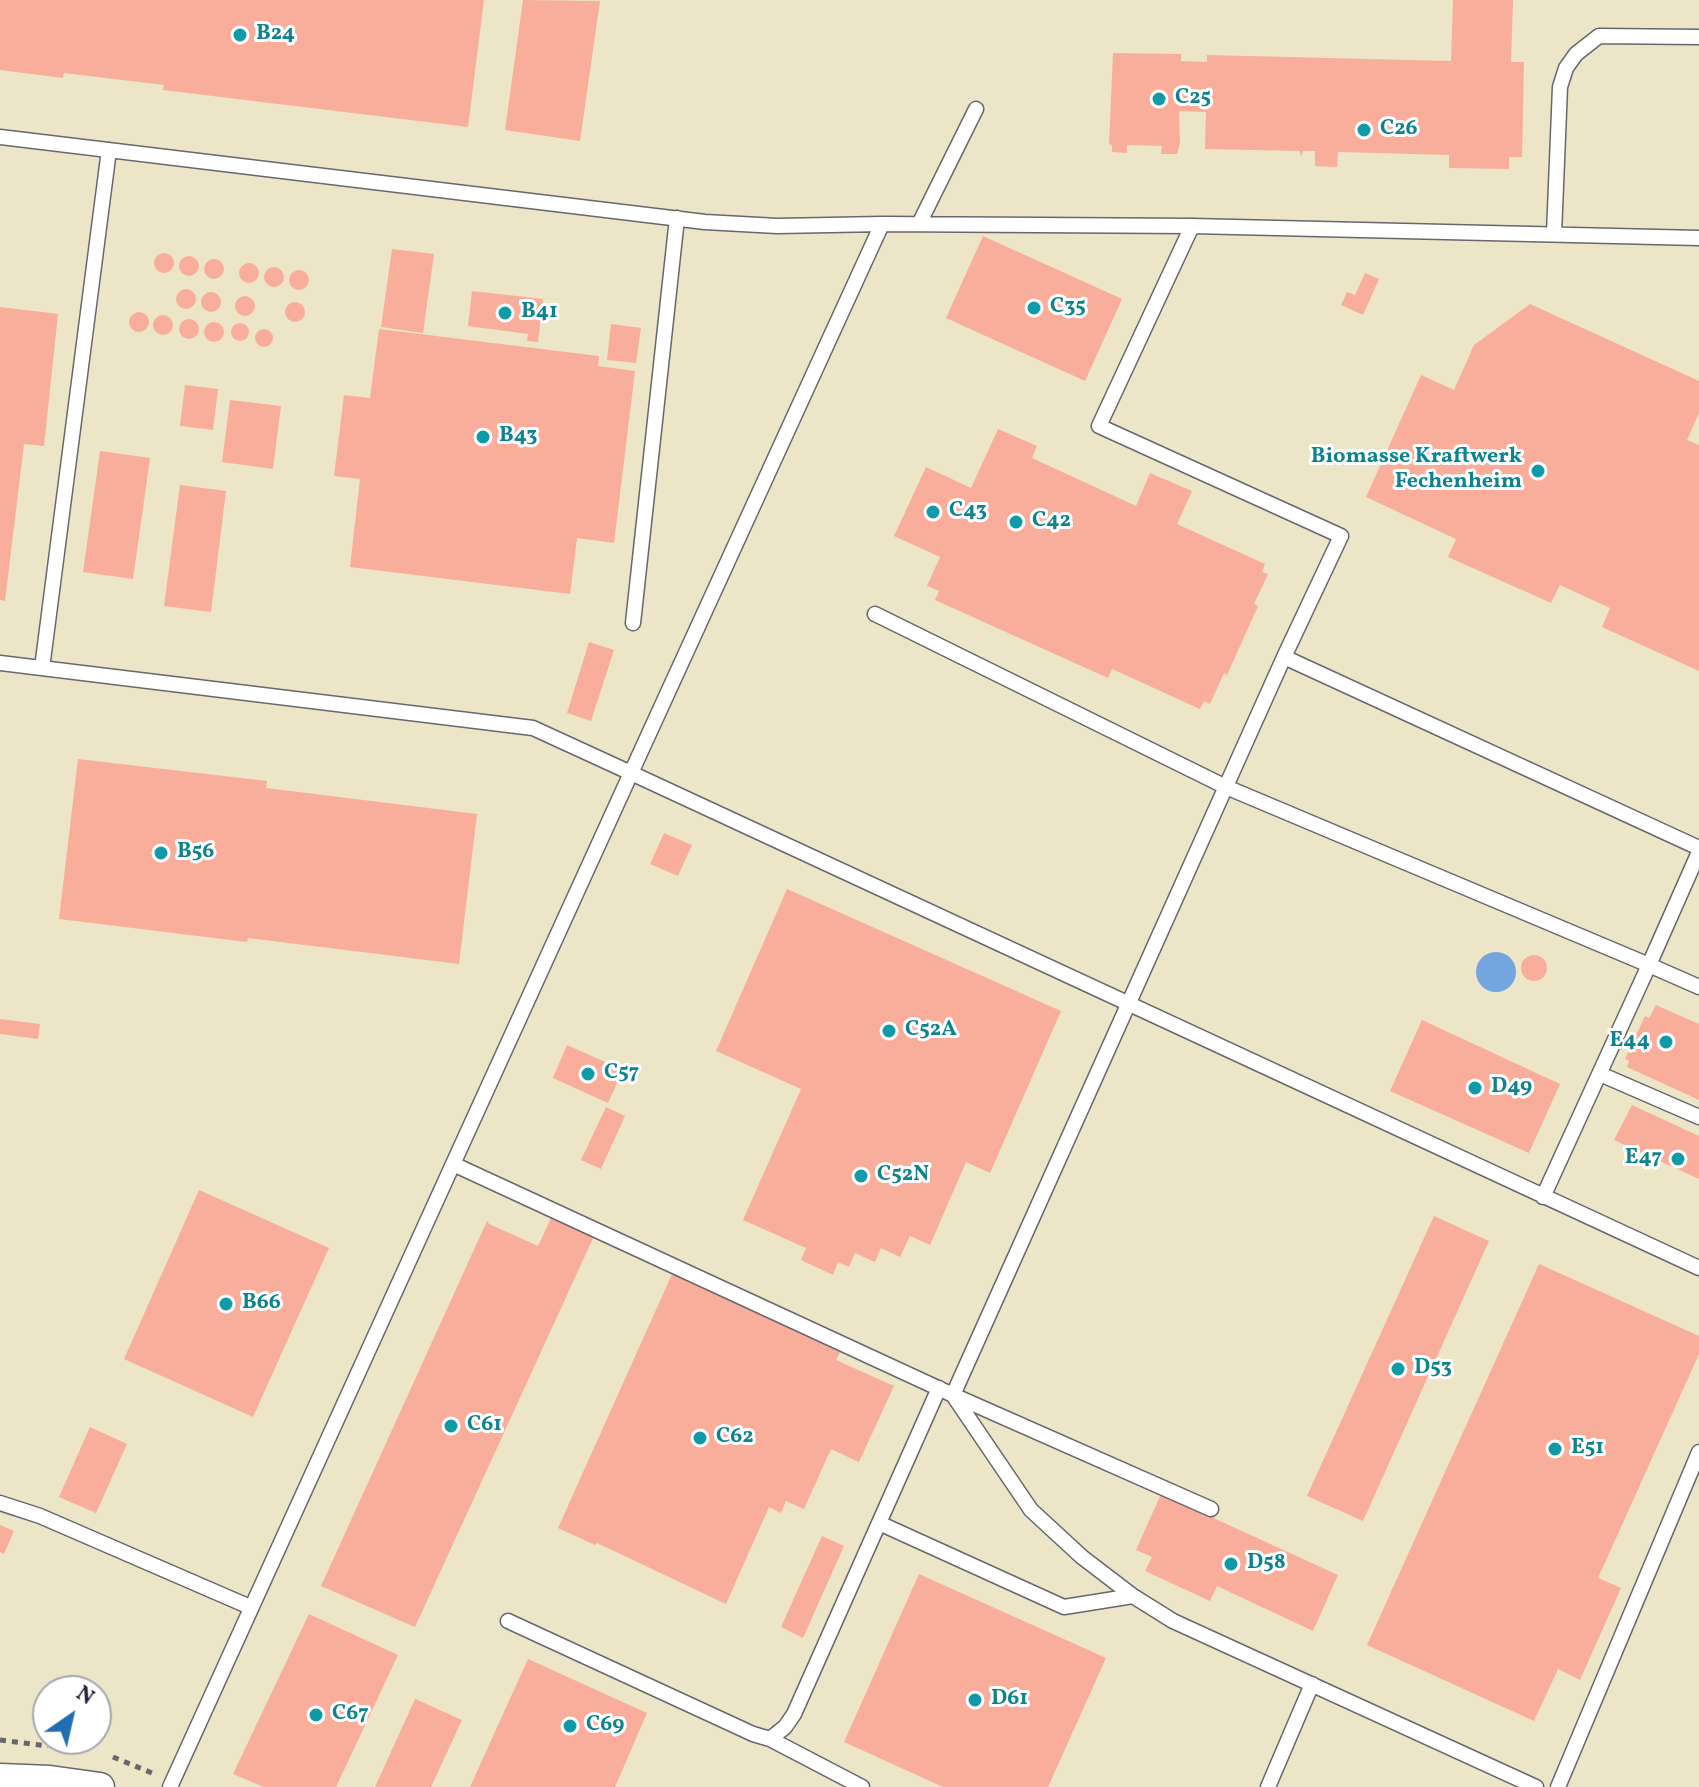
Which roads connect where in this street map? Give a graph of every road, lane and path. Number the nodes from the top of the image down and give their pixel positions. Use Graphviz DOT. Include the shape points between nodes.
graph roads {
  1 [pos="1699,37"];
  2 [pos="976,109"];
  3 [pos="0,137"];
  4 [pos="109,150"];
  5 [pos="677,218"];
  6 [pos="882,224"];
  7 [pos="919,224"];
  8 [pos="1192,226"];
  9 [pos="1554,234"];
  10 [pos="1699,238"];
  11 [pos="875,614"];
  12 [pos="633,623"];
  13 [pos="1284,657"];
  14 [pos="0,663"];
  15 [pos="42,668"];
  16 [pos="631,773"];
  17 [pos="1226,787"];
  18 [pos="1699,850"];
  19 [pos="1649,965"];
  20 [pos="1699,987"];
  21 [pos="1129,1004"];
  22 [pos="1600,1074"];
  23 [pos="1699,1117"];
  24 [pos="453,1164"];
  25 [pos="1543,1197"];
  26 [pos="1699,1268"];
  27 [pos="939,1388"];
  28 [pos="953,1395"];
  29 [pos="1699,1452"];
  30 [pos="0,1503"];
  31 [pos="1211,1509"];
  32 [pos="879,1523"];
  33 [pos="1133,1596"];
  34 [pos="250,1607"];
  35 [pos="508,1621"];
  36 [pos="1312,1684"];
  37 [pos="770,1739"];
  38 [pos="0,1778"];
  39 [pos="100,1787"];
  40 [pos="170,1787"];
  41 [pos="862,1787"];
  42 [pos="1268,1787"];
  43 [pos="1536,1787"];
  44 [pos="1558,1787"];
  1 -- 9 [label="lane" via="1599,36 1576,54 1560,87"];
  2 -- 7 [label="lane"];
  3 -- 4 [label="lane"];
  4 -- 5 [label="lane"];
  4 -- 15 [label="lane"];
  5 -- 6 [label="lane" via="777,226"];
  5 -- 12 [label="lane"];
  6 -- 7 [label="lane"];
  6 -- 16 [label="lane"];
  7 -- 8 [label="lane"];
  8 -- 9 [label="lane"];
  8 -- 13 [label="lane" via="1099,426 1341,536"];
  9 -- 10 [label="lane"];
  11 -- 17 [label="lane"];
  13 -- 17 [label="lane"];
  13 -- 18 [label="lane"];
  14 -- 15 [label="lane"];
  15 -- 16 [label="lane" via="533,728"];
  16 -- 21 [label="lane"];
  16 -- 24 [label="lane"];
  17 -- 19 [label="lane"];
  17 -- 21 [label="lane"];
  18 -- 19 [label="lane"];
  19 -- 20 [label="lane"];
  19 -- 22 [label="lane"];
  21 -- 25 [label="lane"];
  21 -- 28 [label="lane"];
  22 -- 23 [label="lane"];
  22 -- 25 [label="lane"];
  24 -- 27 [label="lane"];
  24 -- 34 [label="lane"];
  25 -- 26 [label="lane"];
  27 -- 28 [label="lane"];
  27 -- 32 [label="lane"];
  28 -- 31 [label="lane"];
  28 -- 33 [label="lane" via="1031,1510"];
  29 -- 44 [label="lane"];
  30 -- 34 [label="lane"];
  32 -- 33 [label="lane" via="1064,1607"];
  32 -- 37 [label="lane" via="794,1714"];
  33 -- 36 [label="lane" via="1173,1621"];
  34 -- 40 [label="lane"];
  35 -- 37 [label="lane"];
  36 -- 42 [label="lane"];
  36 -- 43 [label="lane"];
  37 -- 41 [label="lane"];
  38 -- 39 [label="street"];
}
